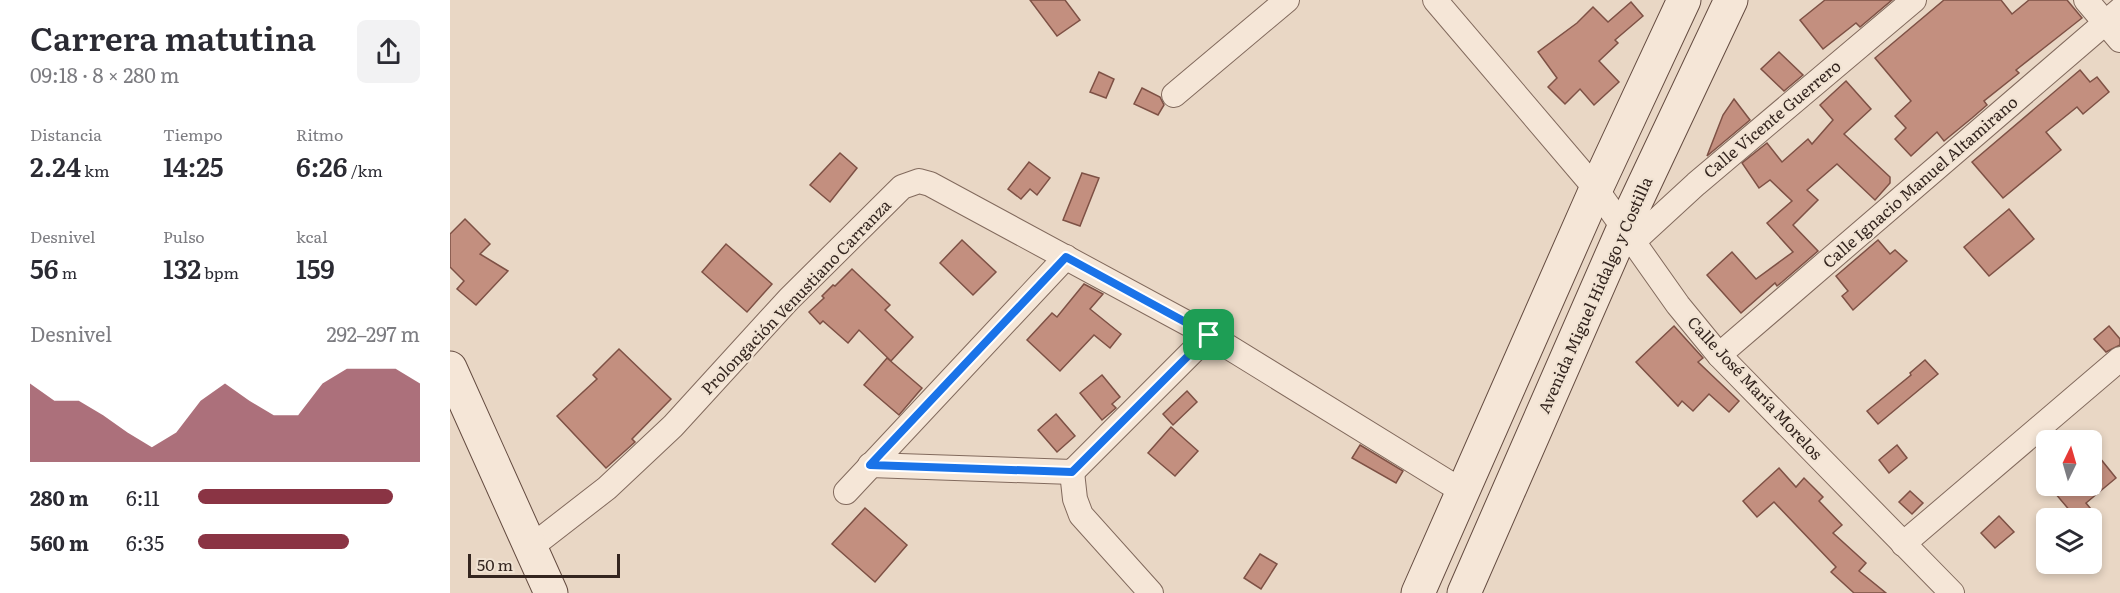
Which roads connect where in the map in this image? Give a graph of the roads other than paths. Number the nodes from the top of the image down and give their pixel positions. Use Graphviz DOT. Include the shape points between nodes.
graph roads {
  1 [pos="1287,0"];
  2 [pos="1435,0"];
  3 [pos="1684,0"];
  4 [pos="1731,0"];
  5 [pos="1914,0"];
  6 [pos="2086,0"];
  7 [pos="2115,24"];
  8 [pos="1174,95"];
  9 [pos="1596,189"];
  10 [pos="1629,234"];
  11 [pos="1066,257"];
  12 [pos="1209,335"];
  13 [pos="1719,355"];
  14 [pos="2120,359"];
  15 [pos="450,368"];
  16 [pos="870,465"];
  17 [pos="1072,472"];
  18 [pos="1462,491"];
  19 [pos="846,492"];
  20 [pos="1903,544"];
  21 [pos="531,547"];
  22 [pos="551,593"];
  23 [pos="1151,593"];
  24 [pos="1419,593"];
  25 [pos="1464,593"];
  26 [pos="1952,593"];
  1 -- 8 [label="street"];
  2 -- 9 [label="street, Calle José María Morelos"];
  3 -- 9 [label="main road"];
  4 -- 10 [label="main road, Avenida Miguel Hidalgo y Costilla"];
  5 -- 10 [label="street, Calle Vicente Guerrero" via="1696,184"];
  6 -- 7 [label="street"];
  7 -- 13 [label="street, Calle Ignacio Manuel Altamirano"];
  9 -- 10 [label="street, Calle José María Morelos"];
  9 -- 18 [label="main road"];
  10 -- 13 [label="street, Calle José María Morelos" via="1678,305"];
  10 -- 25 [label="main road, Avenida Miguel Hidalgo y Costilla"];
  11 -- 12 [label="street, Prolongación Venustiano Carranza"];
  11 -- 16 [label="street"];
  11 -- 21 [label="street, Prolongación Venustiano Carranza" via="930,184 918,181 902,187 789,299 672,426 607,488"];
  12 -- 17 [label="street"];
  12 -- 18 [label="street, Prolongación Venustiano Carranza"];
  13 -- 20 [label="street, Calle José María Morelos"];
  14 -- 20 [label="street"];
  15 -- 21 [label="main road"];
  16 -- 17 [label="street"];
  16 -- 19 [label="street"];
  17 -- 23 [label="street" via="1081,514"];
  18 -- 24 [label="main road"];
  20 -- 26 [label="street, Calle José María Morelos"];
  21 -- 22 [label="main road"];
}
